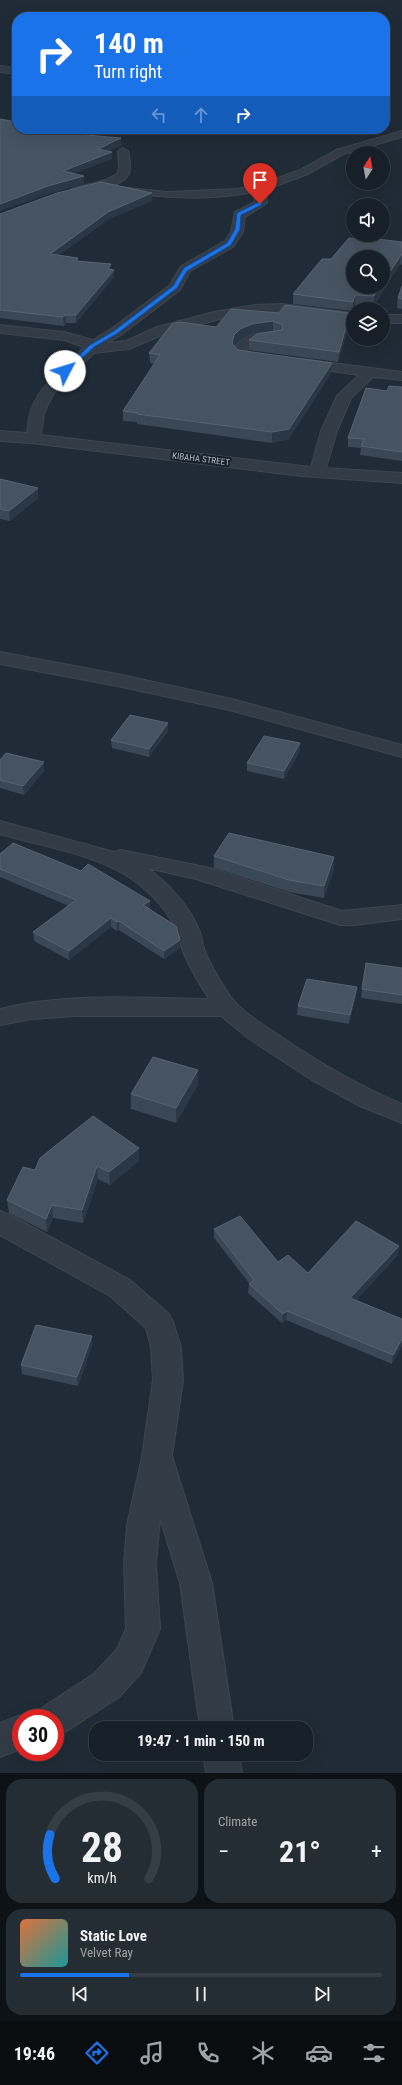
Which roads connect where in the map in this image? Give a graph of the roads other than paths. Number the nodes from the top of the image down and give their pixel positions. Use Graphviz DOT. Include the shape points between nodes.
graph roads {
  1 [pos="0,70"];
  2 [pos="12,70"];
  3 [pos="402,134"];
  4 [pos="123,151"];
  5 [pos="102,185"];
  6 [pos="259,188"];
  7 [pos="67,193"];
  8 [pos="346,316"];
  9 [pos="390,319"];
  10 [pos="402,319"];
  11 [pos="0,328"];
  12 [pos="275,336"];
  13 [pos="91,347"];
  14 [pos="370,372"];
  15 [pos="402,376"];
  16 [pos="0,436"];
  17 [pos="33,436"];
  18 [pos="0,445"];
  19 [pos="317,472"];
  20 [pos="402,478"];
  21 [pos="0,658"];
  22 [pos="402,751"];
  23 [pos="0,826"];
  24 [pos="102,854"];
  25 [pos="402,912"];
  26 [pos="227,1008"];
  27 [pos="0,1017"];
  28 [pos="402,1114"];
  29 [pos="0,1222"];
  30 [pos="158,1457"];
  31 [pos="64,1713"];
  32 [pos="216,1721"];
  33 [pos="12,1735"];
  34 [pos="0,1740"];
  35 [pos="222,1761"];
  36 [pos="224,1773"];
  1 -- 2 [label="street"];
  3 -- 6 [label="street" via="340,152 304,172"];
  4 -- 5 [label="street" via="125,172 118,179"];
  5 -- 6 [label="street" via="167,195 237,192"];
  5 -- 7 [label="street"];
  6 -- 13 [label="street" via="260,204 239,214 238,229 229,244 185,270 175,287 116,332"];
  8 -- 13 [label="street" via="282,308 255,309 219,315 162,330 129,345"];
  9 -- 10 [label="street"];
  11 -- 13 [label="street" via="72,338 88,342"];
  12 -- 14 [label="street" via="249,339 242,345 240,352 249,356"];
  13 -- 17 [label="street" via="43,396 34,420"];
  14 -- 15 [label="street"];
  14 -- 19 [label="street" via="344,396 329,431"];
  16 -- 17 [label="street, KIBAHA STREET"];
  17 -- 18 [label="street"];
  17 -- 19 [label="street, KIBAHA STREET"];
  19 -- 20 [label="street, KIBAHA STREET"];
  21 -- 22 [label="street" via="232,705"];
  23 -- 24 [label="street" via="25,835"];
  24 -- 25 [label="street" via="202,873 340,918 353,919"];
  24 -- 26 [label="street" via="132,868 168,899 188,930 204,972"];
  26 -- 27 [label="street" via="134,1005 54,1008"];
  26 -- 28 [label="street" via="254,1031 312,1070"];
  29 -- 30 [label="street" via="120,1288 159,1322 166,1348 168,1380"];
  30 -- 31 [label="street" via="143,1525 140,1564 143,1629 129,1661 107,1685"];
  30 -- 32 [label="street" via="196,1583"];
  33 -- 34 [label="street"];
  35 -- 36 [label="street"];
}
